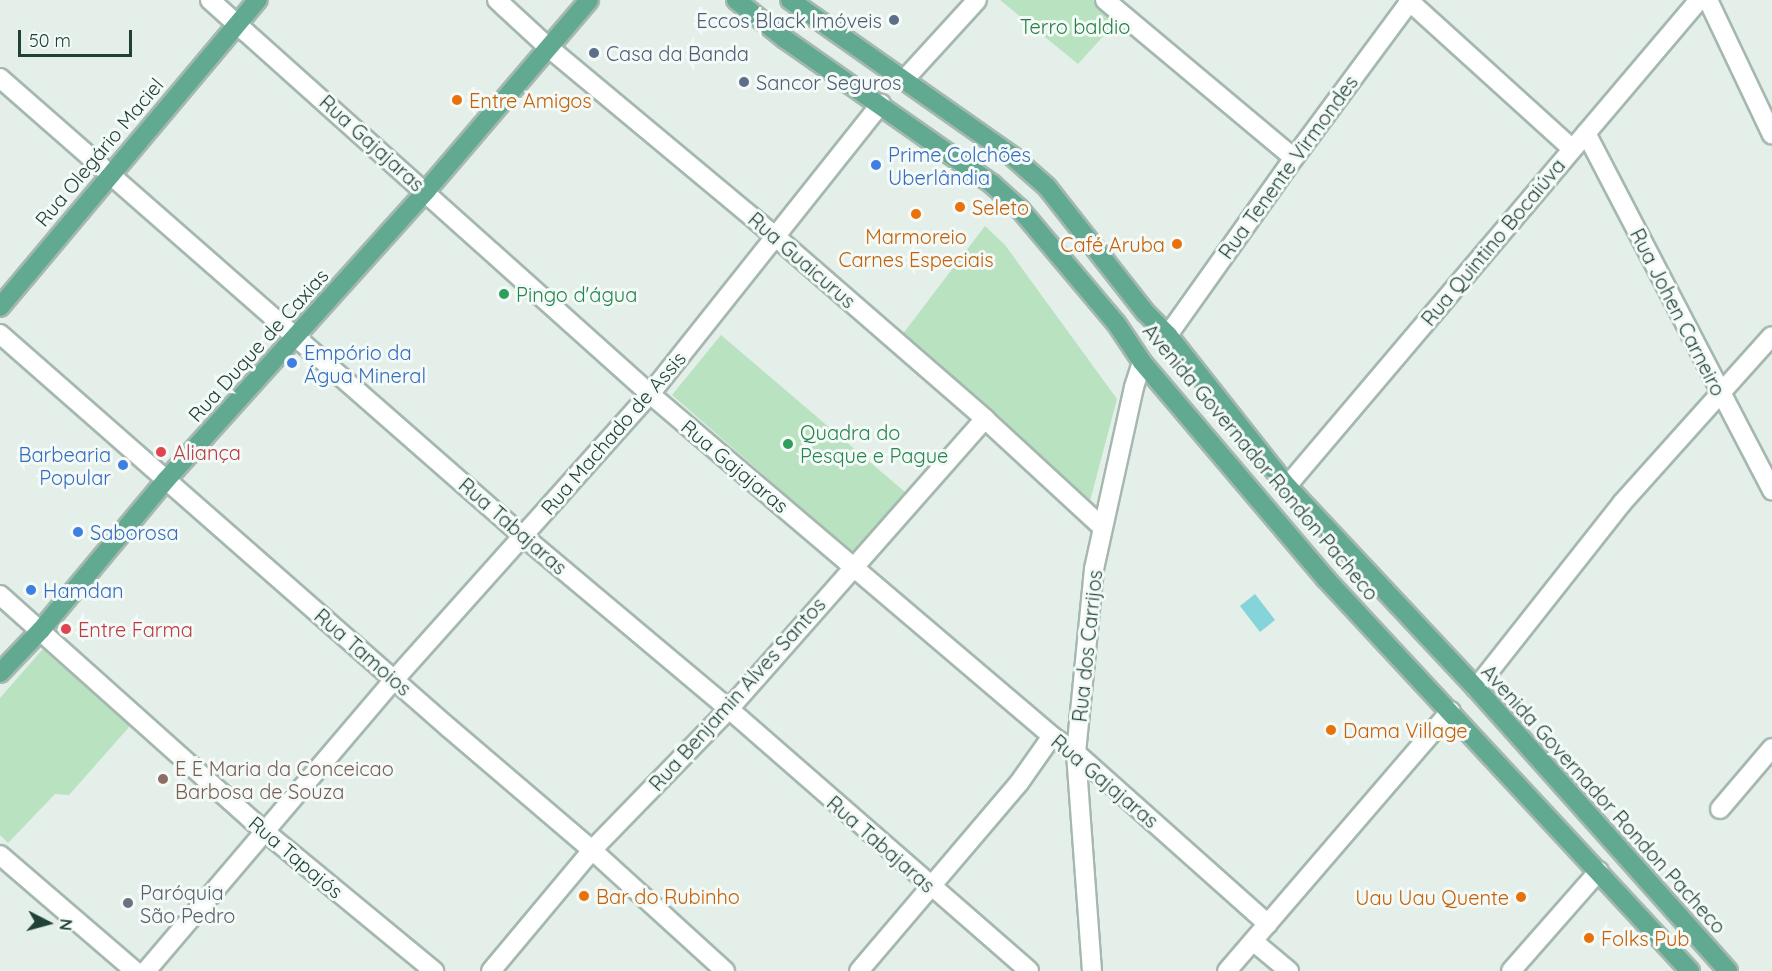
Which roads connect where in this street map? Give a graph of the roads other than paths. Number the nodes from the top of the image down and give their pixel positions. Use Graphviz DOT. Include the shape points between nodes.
graph roads {
  1 [pos="210,0"];
  2 [pos="258,0"];
  3 [pos="497,0"];
  4 [pos="589,0"];
  5 [pos="736,0"];
  6 [pos="790,0"];
  7 [pos="977,0"];
  8 [pos="1105,0"];
  9 [pos="1410,0"];
  10 [pos="1699,0"];
  11 [pos="1708,0"];
  12 [pos="237,24"];
  13 [pos="548,48"];
  14 [pos="0,78"];
  15 [pos="904,80"];
  16 [pos="881,104"];
  17 [pos="1586,133"];
  18 [pos="1772,135"];
  19 [pos="1571,148"];
  20 [pos="1294,158"];
  21 [pos="110,173"];
  22 [pos="426,191"];
  23 [pos="776,237"];
  24 [pos="0,307"];
  25 [pos="0,334"];
  26 [pos="1168,335"];
  27 [pos="1772,336"];
  28 [pos="298,337"];
  29 [pos="1142,362"];
  30 [pos="650,394"];
  31 [pos="1721,395"];
  32 [pos="985,419"];
  33 [pos="166,480"];
  34 [pos="1287,486"];
  35 [pos="1772,490"];
  36 [pos="1102,527"];
  37 [pos="524,537"];
  38 [pos="854,566"];
  39 [pos="0,596"];
  40 [pos="41,630"];
  41 [pos="0,672"];
  42 [pos="394,680"];
  43 [pos="1476,688"];
  44 [pos="729,710"];
  45 [pos="1451,711"];
  46 [pos="1052,736"];
  47 [pos="1772,748"];
  48 [pos="1076,753"];
  49 [pos="1720,809"];
  50 [pos="263,830"];
  51 [pos="592,850"];
  52 [pos="0,855"];
  53 [pos="1599,871"];
  54 [pos="931,887"];
  55 [pos="1268,924"];
  56 [pos="1253,941"];
  57 [pos="135,971"];
  58 [pos="146,971"];
  59 [pos="434,971"];
  60 [pos="491,971"];
  61 [pos="725,971"];
  62 [pos="859,971"];
  63 [pos="1029,971"];
  64 [pos="1092,971"];
  65 [pos="1227,971"];
  66 [pos="1289,971"];
  67 [pos="1511,971"];
  68 [pos="1690,971"];
  69 [pos="1728,971"];
  1 -- 12 [label="street, Rua Gajajaras"];
  2 -- 12 [label="main road, Rua Olegário Maciel"];
  3 -- 13 [label="street, Rua Guaicurus"];
  4 -- 13 [label="main road, Rua Duque de Caxias"];
  5 -- 16 [label="main road, Avenida Governador Rondon Pacheco" via="785,39"];
  6 -- 15 [label="main road, Avenida Governador Rondon Pacheco"];
  7 -- 15 [label="street"];
  8 -- 20 [label="street"];
  9 -- 19 [label="street"];
  9 -- 20 [label="street, Rua Tenente Virmondes"];
  10 -- 17 [label="street, Rua Quintino Bocaiúva"];
  11 -- 18 [label="street"];
  12 -- 21 [label="main road, Rua Olegário Maciel"];
  12 -- 22 [label="street, Rua Gajajaras"];
  13 -- 22 [label="main road, Rua Duque de Caxias"];
  13 -- 23 [label="street, Rua Guaicurus"];
  14 -- 21 [label="street, Rua Tabajaras"];
  15 -- 26 [label="main road, Avenida Governador Rondon Pacheco" via="1038,177 1145,312"];
  16 -- 23 [label="street, Rua Machado de Assis"];
  16 -- 29 [label="main road, Avenida Governador Rondon Pacheco" via="1011,200 1116,323"];
  17 -- 19 [label="street, Rua Quintino Bocaiúva"];
  17 -- 31 [label="street, Rua Johen Carneiro"];
  19 -- 34 [label="street, Rua Quintino Bocaiúva"];
  20 -- 26 [label="street, Rua Tenente Virmondes"];
  21 -- 24 [label="main road, Rua Olegário Maciel"];
  21 -- 28 [label="street, Rua Tabajaras"];
  22 -- 28 [label="main road, Rua Duque de Caxias"];
  22 -- 30 [label="street, Rua Gajajaras"];
  23 -- 30 [label="street, Rua Machado de Assis"];
  23 -- 32 [label="street, Rua Guaicurus"];
  25 -- 33 [label="street, Rua Tamoios"];
  26 -- 34 [label="main road, Avenida Governador Rondon Pacheco"];
  27 -- 31 [label="street"];
  28 -- 33 [label="main road, Rua Duque de Caxias"];
  28 -- 37 [label="street, Rua Tabajaras"];
  29 -- 36 [label="street, Rua dos Carrijos"];
  29 -- 45 [label="main road, Avenida Governador Rondon Pacheco" via="1326,579"];
  30 -- 37 [label="street, Rua Machado de Assis"];
  30 -- 38 [label="street, Rua Gajajaras"];
  31 -- 35 [label="street, Rua Johen Carneiro"];
  31 -- 43 [label="street" via="1622,503"];
  32 -- 36 [label="street, Rua Guaicurus"];
  32 -- 38 [label="street, Rua Benjamin Alves Santos"];
  33 -- 40 [label="main road, Rua Duque de Caxias"];
  33 -- 42 [label="street, Rua Tamoios"];
  34 -- 43 [label="main road, Avenida Governador Rondon Pacheco"];
  36 -- 48 [label="street, Rua dos Carrijos" via="1094,569"];
  37 -- 42 [label="street, Rua Machado de Assis"];
  37 -- 44 [label="street, Rua Tabajaras"];
  38 -- 44 [label="street, Rua Benjamin Alves Santos"];
  38 -- 46 [label="street, Rua Gajajaras"];
  39 -- 40 [label="street, Rua Tapajós"];
  40 -- 41 [label="main road, Rua Duque de Caxias"];
  40 -- 50 [label="street, Rua Tapajós"];
  42 -- 50 [label="street, Rua Machado de Assis"];
  42 -- 51 [label="street, Rua Tamoios"];
  43 -- 69 [label="main road, Avenida Governador Rondon Pacheco"];
  44 -- 51 [label="street, Rua Benjamin Alves Santos"];
  44 -- 54 [label="street, Rua Tabajaras"];
  45 -- 53 [label="main road, Avenida Governador Rondon Pacheco"];
  45 -- 55 [label="street"];
  46 -- 48 [label="street, Rua Gajajaras"];
  46 -- 54 [label="street" via="1019,783"];
  47 -- 49 [label="street"];
  48 -- 55 [label="street, Rua Gajajaras"];
  48 -- 64 [label="street, Rua dos Carrijos"];
  50 -- 58 [label="street, Rua Machado de Assis"];
  50 -- 59 [label="street, Rua Tapajós"];
  51 -- 60 [label="street, Rua Benjamin Alves Santos"];
  51 -- 61 [label="street, Rua Tamoios"];
  52 -- 57 [label="street"];
  53 -- 67 [label="street"];
  53 -- 68 [label="main road, Avenida Governador Rondon Pacheco"];
  54 -- 62 [label="street"];
  54 -- 63 [label="street, Rua Tabajaras"];
  55 -- 56 [label="street"];
  56 -- 65 [label="street"];
  56 -- 66 [label="street"];
}
